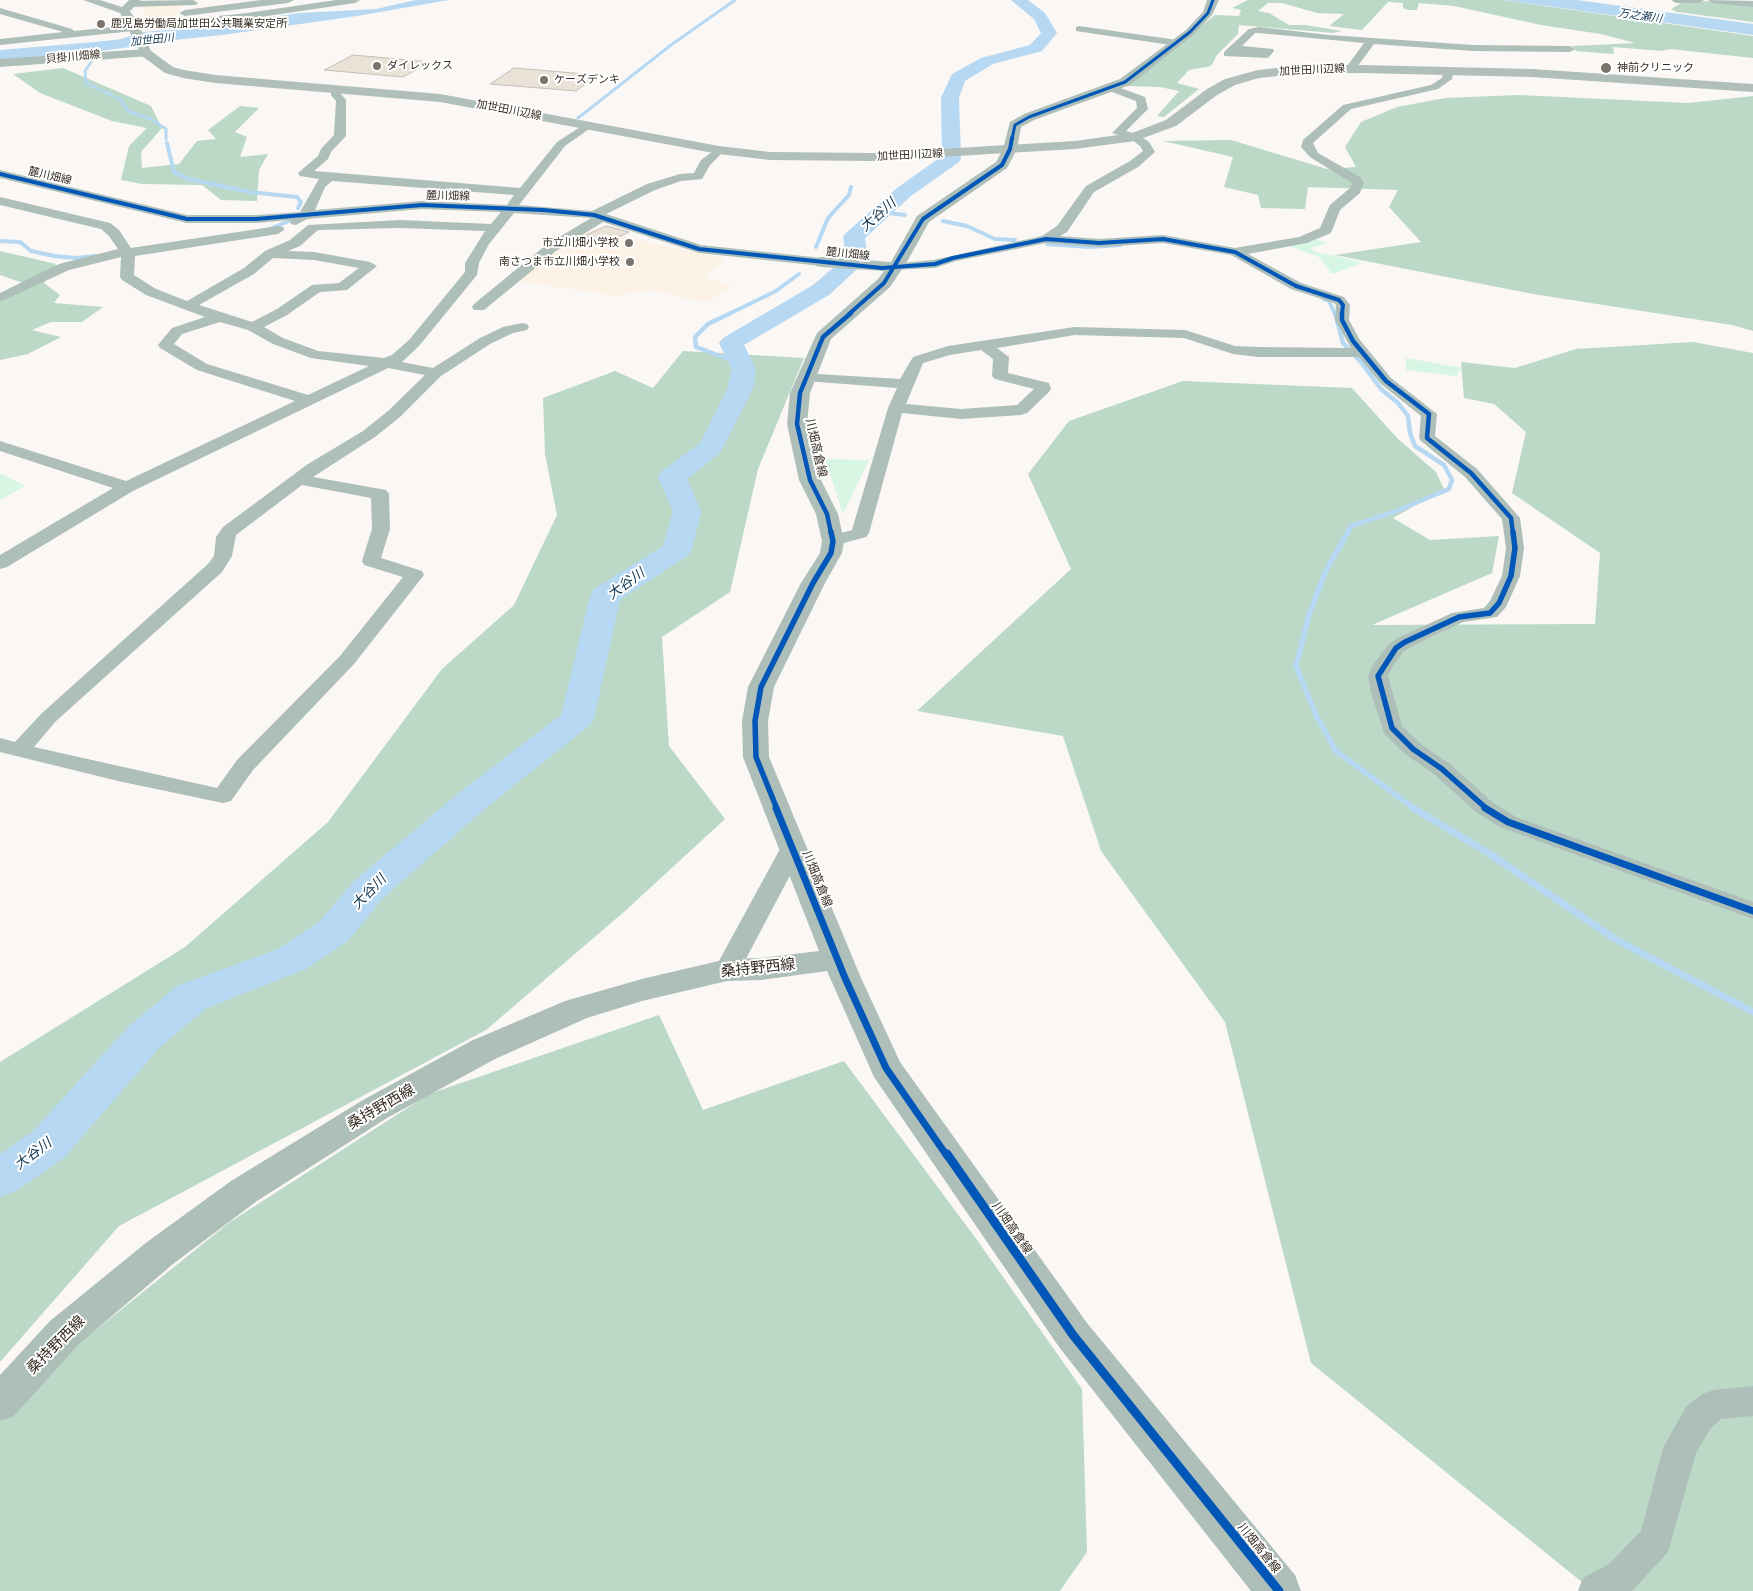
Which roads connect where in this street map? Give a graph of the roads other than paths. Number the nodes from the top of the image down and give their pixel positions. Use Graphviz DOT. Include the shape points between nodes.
graph roads {
  1 [pos="89,0"];
  2 [pos="288,0"];
  3 [pos="355,0"];
  4 [pos="1213,0"];
  5 [pos="1676,0"];
  6 [pos="1699,0"];
  7 [pos="1713,0"];
  8 [pos="194,2"];
  9 [pos="131,4"];
  10 [pos="1753,4"];
  11 [pos="0,12"];
  12 [pos="185,13"];
  13 [pos="174,24"];
  14 [pos="1079,29"];
  15 [pos="136,30"];
  16 [pos="82,34"];
  17 [pos="1372,40"];
  18 [pos="0,42"];
  19 [pos="1177,43"];
  20 [pos="1274,45"];
  21 [pos="1480,48"];
  22 [pos="1570,49"];
  23 [pos="145,51"];
  24 [pos="0,63"];
  25 [pos="1350,68"];
  26 [pos="1448,70"];
  27 [pos="1476,70"];
  28 [pos="1111,88"];
  29 [pos="1753,88"];
  30 [pos="336,89"];
  31 [pos="588,125"];
  32 [pos="1135,136"];
  33 [pos="1004,149"];
  34 [pos="720,150"];
  35 [pos="0,174"];
  36 [pos="329,177"];
  37 [pos="523,192"];
  38 [pos="84,195"];
  39 [pos="0,201"];
  40 [pos="511,208"];
  41 [pos="34,210"];
  42 [pos="300,216"];
  43 [pos="598,216"];
  44 [pos="292,228"];
  45 [pos="313,228"];
  46 [pos="495,228"];
  47 [pos="1046,239"];
  48 [pos="126,250"];
  49 [pos="1235,252"];
  50 [pos="270,254"];
  51 [pos="822,262"];
  52 [pos="889,267"];
  53 [pos="0,298"];
  54 [pos="450,301"];
  55 [pos="188,306"];
  56 [pos="479,307"];
  57 [pos="220,317"];
  58 [pos="253,327"];
  59 [pos="984,346"];
  60 [pos="1356,353"];
  61 [pos="386,363"];
  62 [pos="436,373"];
  63 [pos="806,376"];
  64 [pos="906,384"];
  65 [pos="309,400"];
  66 [pos="896,408"];
  67 [pos="0,446"];
  68 [pos="300,480"];
  69 [pos="127,487"];
  70 [pos="833,541"];
  71 [pos="0,563"];
  72 [pos="10,748"];
  73 [pos="792,849"];
  74 [pos="1753,911"];
  75 [pos="838,959"];
  76 [pos="728,970"];
  77 [pos="1753,1401"];
  78 [pos="0,1403"];
  79 [pos="1279,1591"];
  80 [pos="1596,1591"];
  1 -- 9 [label="main road" via="108,6"];
  2 -- 12 [label="street"];
  3 -- 13 [label="street"];
  4 -- 19 [label="street, 川畑高倉線" via="1208,13"];
  5 -- 6 [label="street"];
  7 -- 10 [label="street"];
  8 -- 9 [label="street"];
  8 -- 12 [label="street"];
  9 -- 15 [label="main road, 加世田川辺線"];
  11 -- 16 [label="street"];
  12 -- 13 [label="street"];
  13 -- 15 [label="street"];
  14 -- 19 [label="street"];
  15 -- 16 [label="street"];
  15 -- 23 [label="main road, 加世田川辺線"];
  16 -- 18 [label="street"];
  17 -- 20 [label="street" via="1259,30 1252,31 1238,45"];
  17 -- 21 [label="street"];
  17 -- 25 [label="street"];
  19 -- 28 [label="street, 川畑高倉線" via="1125,82"];
  21 -- 22 [label="street"];
  21 -- 27 [label="street"];
  23 -- 24 [label="street, 貝掛川畑線"];
  23 -- 30 [label="main road, 加世田川辺線" via="162,67 183,74"];
  25 -- 26 [label="main road, 加世田川辺線"];
  25 -- 32 [label="main road, 加世田川辺線" via="1296,70 1241,78 1212,92 1171,123"];
  26 -- 27 [label="main road, 加世田川辺線"];
  26 -- 49 [label="street" via="1447,79 1434,88 1347,107 1308,142 1307,147 1314,155 1358,183 1356,190 1334,208 1326,230 1302,240"];
  27 -- 29 [label="main road, 加世田川辺線"];
  28 -- 32 [label="street" via="1142,99 1143,109 1118,133"];
  28 -- 33 [label="street, 川畑高倉線" via="1022,120"];
  30 -- 31 [label="main road, 加世田川辺線" via="440,98"];
  30 -- 36 [label="street" via="341,100 340,136 324,157 304,172"];
  31 -- 34 [label="main road, 加世田川辺線"];
  31 -- 37 [label="street" via="561,144"];
  32 -- 33 [label="main road, 加世田川辺線" via="1075,145"];
  32 -- 47 [label="street" via="1149,152 1090,189 1062,229"];
  33 -- 34 [label="main road, 加世田川辺線" via="802,158"];
  33 -- 52 [label="street, 川畑高倉線" via="1005,161 994,172 922,219"];
  34 -- 43 [label="street" via="698,176 651,187"];
  35 -- 38 [label="street, 麓川畑線"];
  36 -- 37 [label="street"];
  36 -- 42 [label="street" via="320,185 308,211"];
  37 -- 40 [label="street"];
  38 -- 41 [label="street"];
  38 -- 42 [label="street, 麓川畑線" via="186,219"];
  39 -- 41 [label="street"];
  40 -- 42 [label="street, 麓川畑線" via="422,205"];
  40 -- 43 [label="street, 麓川畑線"];
  40 -- 46 [label="street"];
  41 -- 48 [label="street" via="105,226"];
  42 -- 44 [label="street"];
  43 -- 51 [label="street, 麓川畑線" via="700,249"];
  43 -- 56 [label="street" via="551,248"];
  44 -- 45 [label="street"];
  44 -- 48 [label="street"];
  45 -- 46 [label="street" via="388,224"];
  45 -- 50 [label="street" via="295,243"];
  46 -- 54 [label="street" via="472,263 472,272"];
  47 -- 49 [label="street" via="1099,243 1163,239"];
  47 -- 52 [label="street" via="935,264"];
  48 -- 53 [label="street" via="64,267"];
  48 -- 55 [label="street" via="127,277 151,292"];
  49 -- 60 [label="street" via="1296,286 1339,300 1343,305 1342,320"];
  50 -- 55 [label="street" via="249,271"];
  50 -- 58 [label="street" via="314,256 370,266 342,287 317,288"];
  51 -- 52 [label="street, 麓川畑線"];
  52 -- 63 [label="street, 川畑高倉線" via="871,295 823,338"];
  54 -- 56 [label="street"];
  54 -- 61 [label="street" via="414,343"];
  55 -- 57 [label="street"];
  56 -- 62 [label="street" via="522,327 485,341"];
  57 -- 58 [label="street"];
  57 -- 65 [label="street" via="177,331 165,344 202,367"];
  58 -- 61 [label="street" via="316,355"];
  59 -- 60 [label="street" via="1075,331 1130,332 1185,334 1233,350"];
  59 -- 64 [label="street" via="948,351 918,360"];
  59 -- 66 [label="street" via="1001,357 1000,376 1043,386 1021,410 960,414"];
  60 -- 74 [label="street" via="1402,395 1429,414 1427,438 1471,473 1511,518 1515,548 1511,576 1499,603 1490,613 1459,617 1412,639 1396,648 1383,664 1378,676 1392,728 1484,807 1508,822"];
  61 -- 62 [label="street"];
  61 -- 65 [label="street"];
  62 -- 68 [label="street" via="394,414"];
  63 -- 64 [label="street"];
  63 -- 70 [label="street, 川畑高倉線" via="800,393 797,424 810,480 827,514"];
  64 -- 66 [label="street"];
  65 -- 69 [label="street"];
  66 -- 70 [label="street" via="860,533"];
  67 -- 69 [label="street"];
  68 -- 72 [label="street" via="229,531 215,568 48,718"];
  68 -- 72 [label="street" via="380,494 381,529 371,561 415,575 347,660 245,765 223,796"];
  69 -- 71 [label="street"];
  70 -- 73 [label="street, 川畑高倉線" via="831,553 761,687 755,721 756,757"];
  73 -- 75 [label="street, 川畑高倉線"];
  73 -- 76 [label="street"];
  75 -- 76 [label="street, 桑持野西線"];
  75 -- 79 [label="street, 川畑高倉線" via="892,1076 1073,1335"];
  76 -- 78 [label="street, 桑持野西線" via="576,1009 483,1050 375,1109 244,1191 160,1253 64,1333"];
  77 -- 80 [label="street" via="1714,1405 1698,1418 1680,1448 1656,1540 1622,1577"];
}
